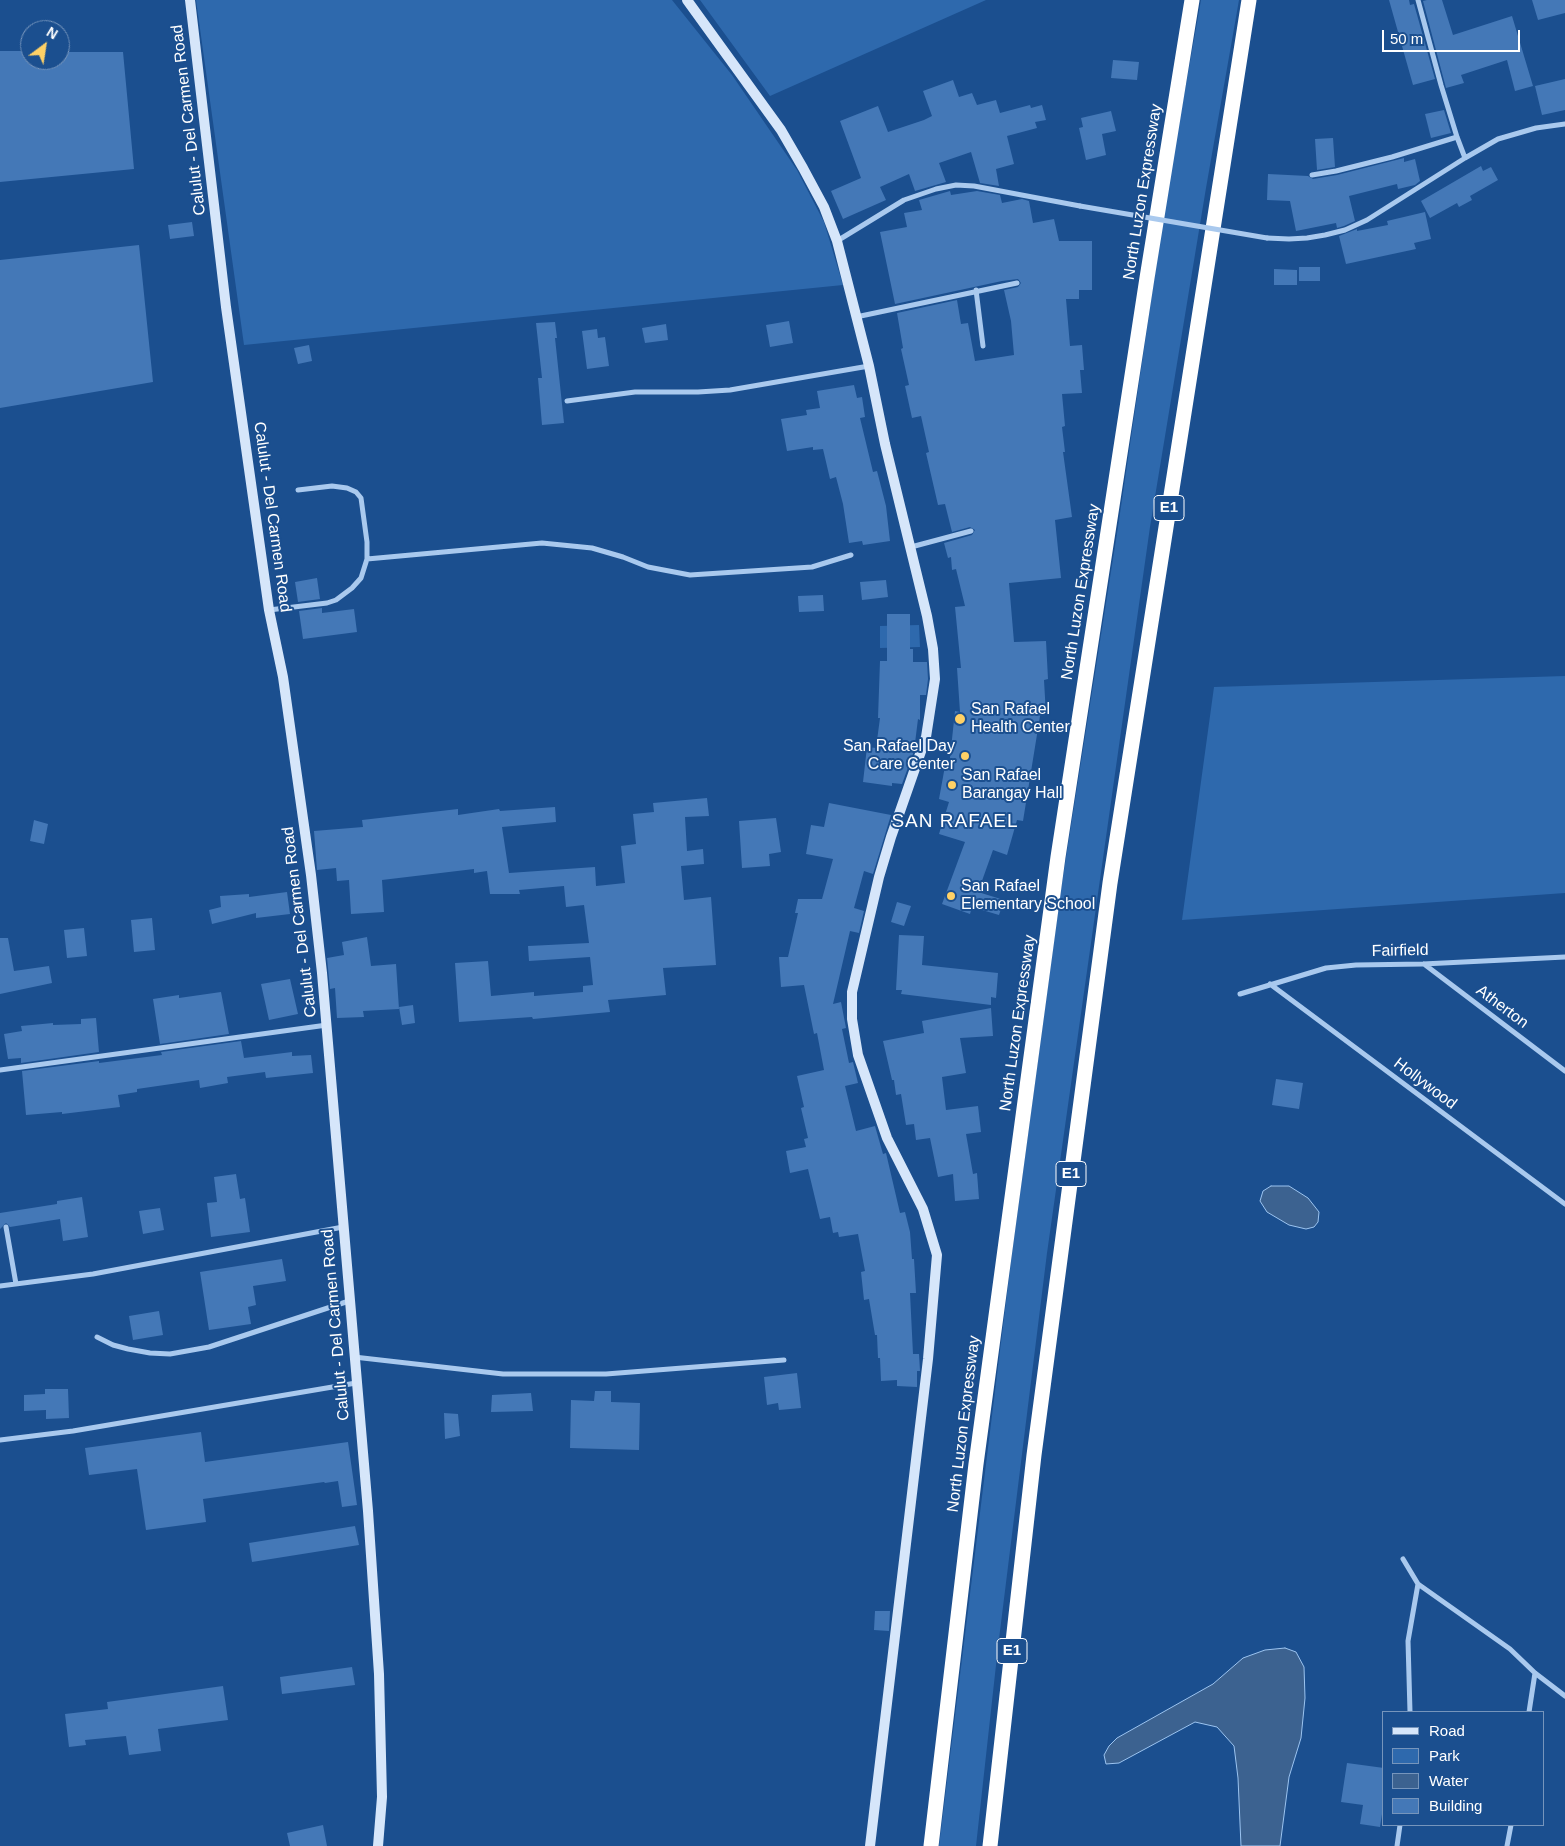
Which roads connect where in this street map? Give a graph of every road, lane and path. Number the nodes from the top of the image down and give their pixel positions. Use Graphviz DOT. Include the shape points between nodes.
graph roads {
  1 [pos="190,0"];
  2 [pos="687,0"];
  3 [pos="1192,0"];
  4 [pos="1249,0"];
  5 [pos="1418,0"];
  6 [pos="1565,124"];
  7 [pos="1457,137"];
  8 [pos="1465,158"];
  9 [pos="1312,175"];
  10 [pos="837,241"];
  11 [pos="1017,283"];
  12 [pos="976,290"];
  13 [pos="856,317"];
  14 [pos="983,346"];
  15 [pos="869,366"];
  16 [pos="567,401"];
  17 [pos="298,490"];
  18 [pos="971,531"];
  19 [pos="911,547"];
  20 [pos="851,555"];
  21 [pos="367,558"];
  22 [pos="269,610"];
  23 [pos="1565,957"];
  24 [pos="1423,964"];
  25 [pos="1270,984"];
  26 [pos="1240,994"];
  27 [pos="327,1024"];
  28 [pos="0,1070"];
  29 [pos="1565,1071"];
  30 [pos="1565,1204"];
  31 [pos="6,1227"];
  32 [pos="343,1227"];
  33 [pos="16,1284"];
  34 [pos="0,1286"];
  35 [pos="349,1301"];
  36 [pos="97,1336"];
  37 [pos="354,1357"];
  38 [pos="784,1360"];
  39 [pos="356,1383"];
  40 [pos="0,1440"];
  41 [pos="1403,1559"];
  42 [pos="1418,1584"];
  43 [pos="1535,1673"];
  44 [pos="1565,1696"];
  45 [pos="1410,1711"];
  46 [pos="1529,1711"];
  47 [pos="1400,1826"];
  48 [pos="1511,1826"];
  49 [pos="378,1846"];
  50 [pos="870,1846"];
  51 [pos="931,1846"];
  52 [pos="990,1846"];
  53 [pos="1397,1846"];
  54 [pos="1507,1846"];
  1 -- 22 [label="street, Calulut - Del Carmen Road" via="226,307"];
  2 -- 10 [label="street" via="781,130 824,207"];
  3 -- 51 [label="highway, North Luzon Expressway" via="1058,857 976,1464"];
  4 -- 52 [label="highway, E1" via="1110,883 1034,1455"];
  5 -- 7 [label="street"];
  6 -- 8 [label="street" via="1498,139"];
  7 -- 8 [label="street"];
  7 -- 9 [label="street" via="1392,157"];
  8 -- 10 [label="street, bridge" via="1367,220 1326,236 1267,238 956,185 904,200"];
  10 -- 13 [label="street"];
  11 -- 12 [label="street"];
  12 -- 13 [label="street"];
  12 -- 14 [label="street"];
  13 -- 15 [label="street"];
  15 -- 16 [label="street" via="730,390 635,392"];
  15 -- 19 [label="street"];
  17 -- 21 [label="street" via="332,486 356,492 361,498"];
  18 -- 19 [label="street"];
  19 -- 50 [label="street" via="927,616 935,679 926,737 891,838 868,919 852,992 852,1020 858,1055 887,1138 923,1210 937,1255 928,1359"];
  20 -- 21 [label="street" via="812,567 690,575 648,567 592,548 542,543"];
  21 -- 22 [label="street" via="361,578 336,600"];
  22 -- 27 [label="street, Calulut - Del Carmen Road" via="283,677 310,865"];
  23 -- 24 [label="street, Fairfield"];
  24 -- 25 [label="street, Fairfield" via="1326,968"];
  24 -- 29 [label="street, Atherton"];
  25 -- 26 [label="street, Fairfield"];
  25 -- 30 [label="street, Hollywood"];
  27 -- 28 [label="street"];
  27 -- 32 [label="street, Calulut - Del Carmen Road"];
  31 -- 33 [label="street"];
  32 -- 33 [label="street" via="93,1274"];
  32 -- 35 [label="street, Calulut - Del Carmen Road"];
  33 -- 34 [label="street"];
  35 -- 36 [label="street" via="209,1347 170,1354 128,1349"];
  35 -- 37 [label="street, Calulut - Del Carmen Road"];
  37 -- 38 [label="street" via="503,1374 606,1374"];
  37 -- 39 [label="street, Calulut - Del Carmen Road"];
  39 -- 40 [label="street" via="74,1431"];
  39 -- 49 [label="street, Calulut - Del Carmen Road" via="380,1674 382,1797"];
  41 -- 42 [label="street"];
  42 -- 43 [label="street" via="1510,1649"];
  42 -- 45 [label="street" via="1408,1642"];
  43 -- 44 [label="street"];
  43 -- 46 [label="street"];
  47 -- 53 [label="street"];
  48 -- 54 [label="street"];
}
